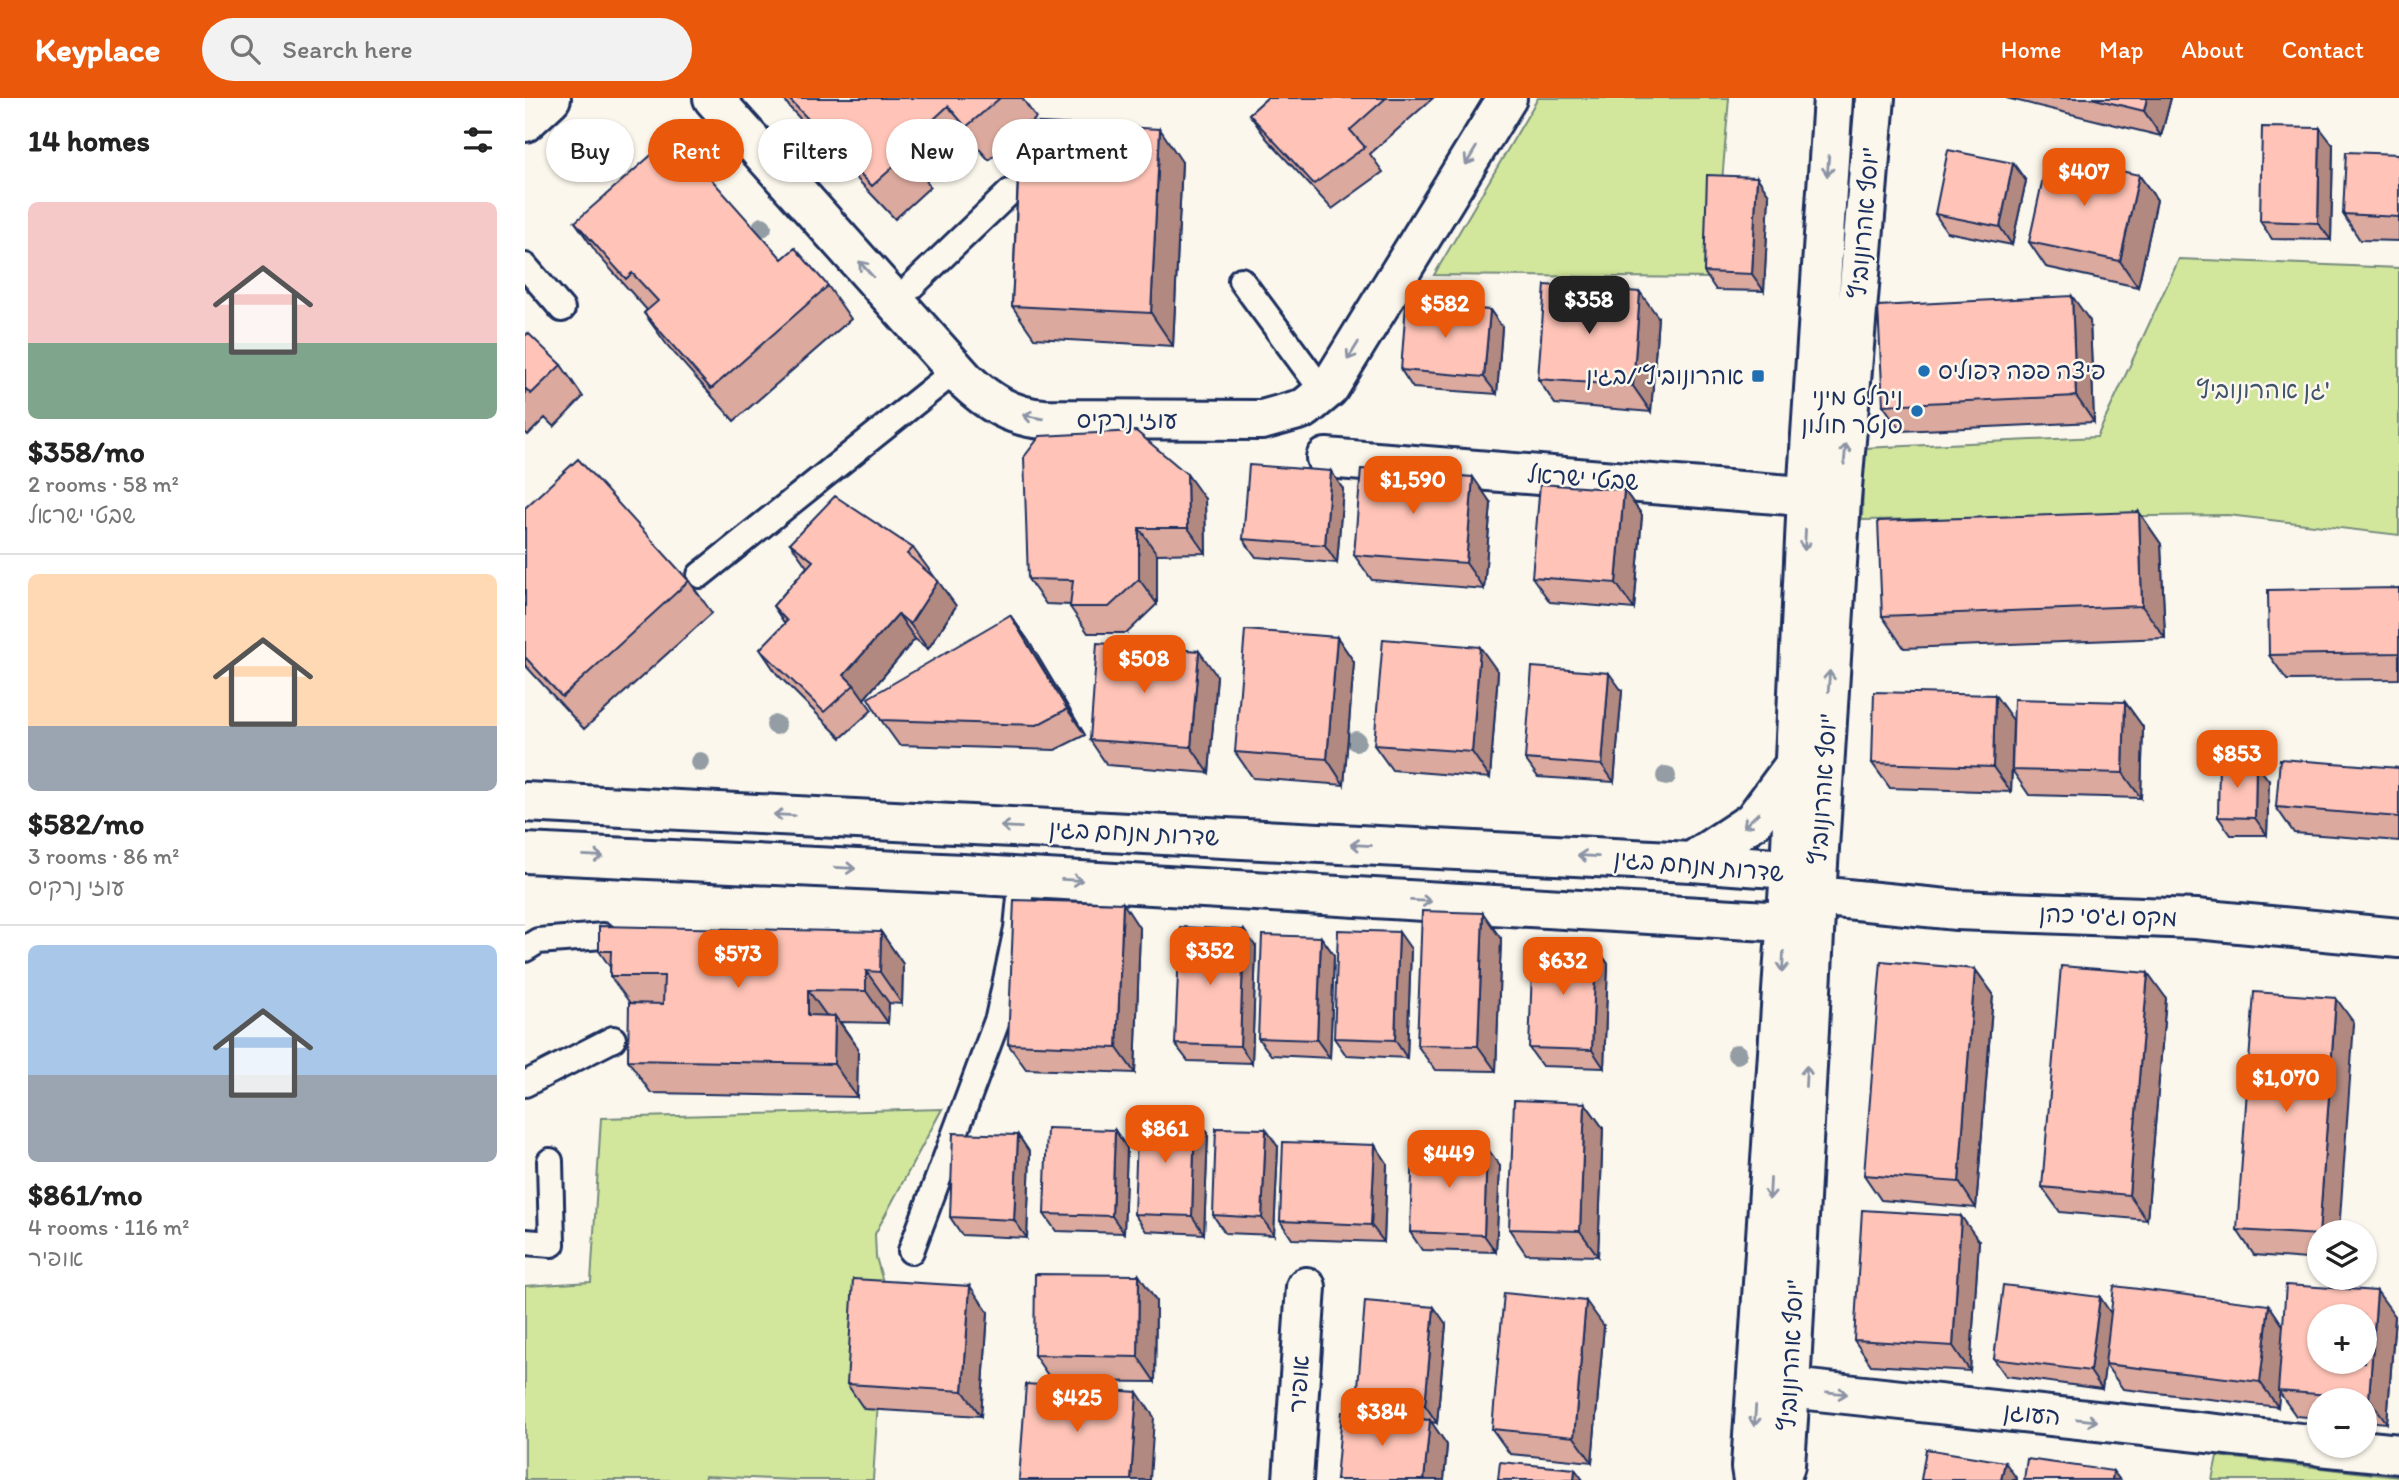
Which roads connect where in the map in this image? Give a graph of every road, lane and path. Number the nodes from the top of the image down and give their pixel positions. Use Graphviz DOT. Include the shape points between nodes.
graph roads {
  1 [pos="551,98"];
  2 [pos="713,98"];
  3 [pos="1507,98"];
  4 [pos="1833,98"];
  5 [pos="1875,98"];
  6 [pos="525,122"];
  7 [pos="1010,192"];
  8 [pos="525,266"];
  9 [pos="1241,281"];
  10 [pos="895,302"];
  11 [pos="562,309"];
  12 [pos="956,370"];
  13 [pos="1325,394"];
  14 [pos="1326,458"];
  15 [pos="1824,498"];
  16 [pos="700,575"];
  17 [pos="1793,766"];
  18 [pos="525,802"];
  19 [pos="525,853"];
  20 [pos="1691,862"];
  21 [pos="1790,869"];
  22 [pos="1022,877"];
  23 [pos="1816,896"];
  24 [pos="1785,922"];
  25 [pos="603,936"];
  26 [pos="2399,938"];
  27 [pos="525,949"];
  28 [pos="614,1039"];
  29 [pos="525,1084"];
  30 [pos="550,1161"];
  31 [pos="525,1242"];
  32 [pos="911,1251"];
  33 [pos="1305,1287"];
  34 [pos="1760,1354"];
  35 [pos="1790,1388"];
  36 [pos="2307,1445"];
  37 [pos="2377,1452"];
  38 [pos="2399,1454"];
  39 [pos="1293,1480"];
  40 [pos="1753,1480"];
  41 [pos="1780,1480"];
  1 -- 6 [label="street"];
  10 -- 2 [label="street, עוזי נרקיס, one-way"];
  3 -- 13 [label="street, עוזי נרקיס, one-way"];
  4 -- 15 [label="street, יוסף אהרונוביץ', one-way"];
  15 -- 5 [label="street, יוסף אהרונוביץ', one-way"];
  7 -- 10 [label="lane"];
  8 -- 11 [label="lane"];
  9 -- 13 [label="lane"];
  10 -- 12 [label="street, עוזי נרקיס"];
  13 -- 12 [label="street, עוזי נרקיס, one-way" via="1296,412 1262,420 1044,419 995,404"];
  12 -- 16 [label="lane"];
  14 -- 15 [label="street, שבטי ישראל"];
  15 -- 17 [label="street, יוסף אהרונוביץ', one-way"];
  23 -- 15 [label="street, יוסף אהרונוביץ', one-way"];
  17 -- 20 [label="street, one-way" via="1753,821"];
  17 -- 21 [label="street, יוסף אהרונוביץ'"];
  20 -- 18 [label="street, שדרות מנחם בגין, one-way"];
  19 -- 22 [label="street, שדרות מנחם בגין, one-way"];
  20 -- 21 [label="street, שדרות מנחם בגין"];
  21 -- 23 [label="street, שדרות מנחם בגין"];
  21 -- 24 [label="street, יוסף אהרונוביץ'"];
  22 -- 24 [label="street, שדרות מנחם בגין, one-way"];
  22 -- 32 [label="lane" via="1017,928 998,1018"];
  23 -- 24 [label="street, שדרות מנחם בגין"];
  23 -- 26 [label="street, מקס וג'סי כהן" via="1957,910 2196,919"];
  35 -- 23 [label="street, יוסף אהרונוביץ', one-way"];
  24 -- 34 [label="street, יוסף אהרונוביץ', one-way"];
  25 -- 27 [label="lane" via="538,941"];
  28 -- 29 [label="lane"];
  30 -- 31 [label="lane" via="552,1244"];
  33 -- 39 [label="street, אופיר"];
  34 -- 35 [label="street"];
  34 -- 40 [label="street, יוסף אהרונוביץ', one-way"];
  35 -- 36 [label="street, העוגן, one-way"];
  35 -- 41 [label="street, יוסף אהרונוביץ'"];
  37 -- 38 [label="street, העוגן"];
}
